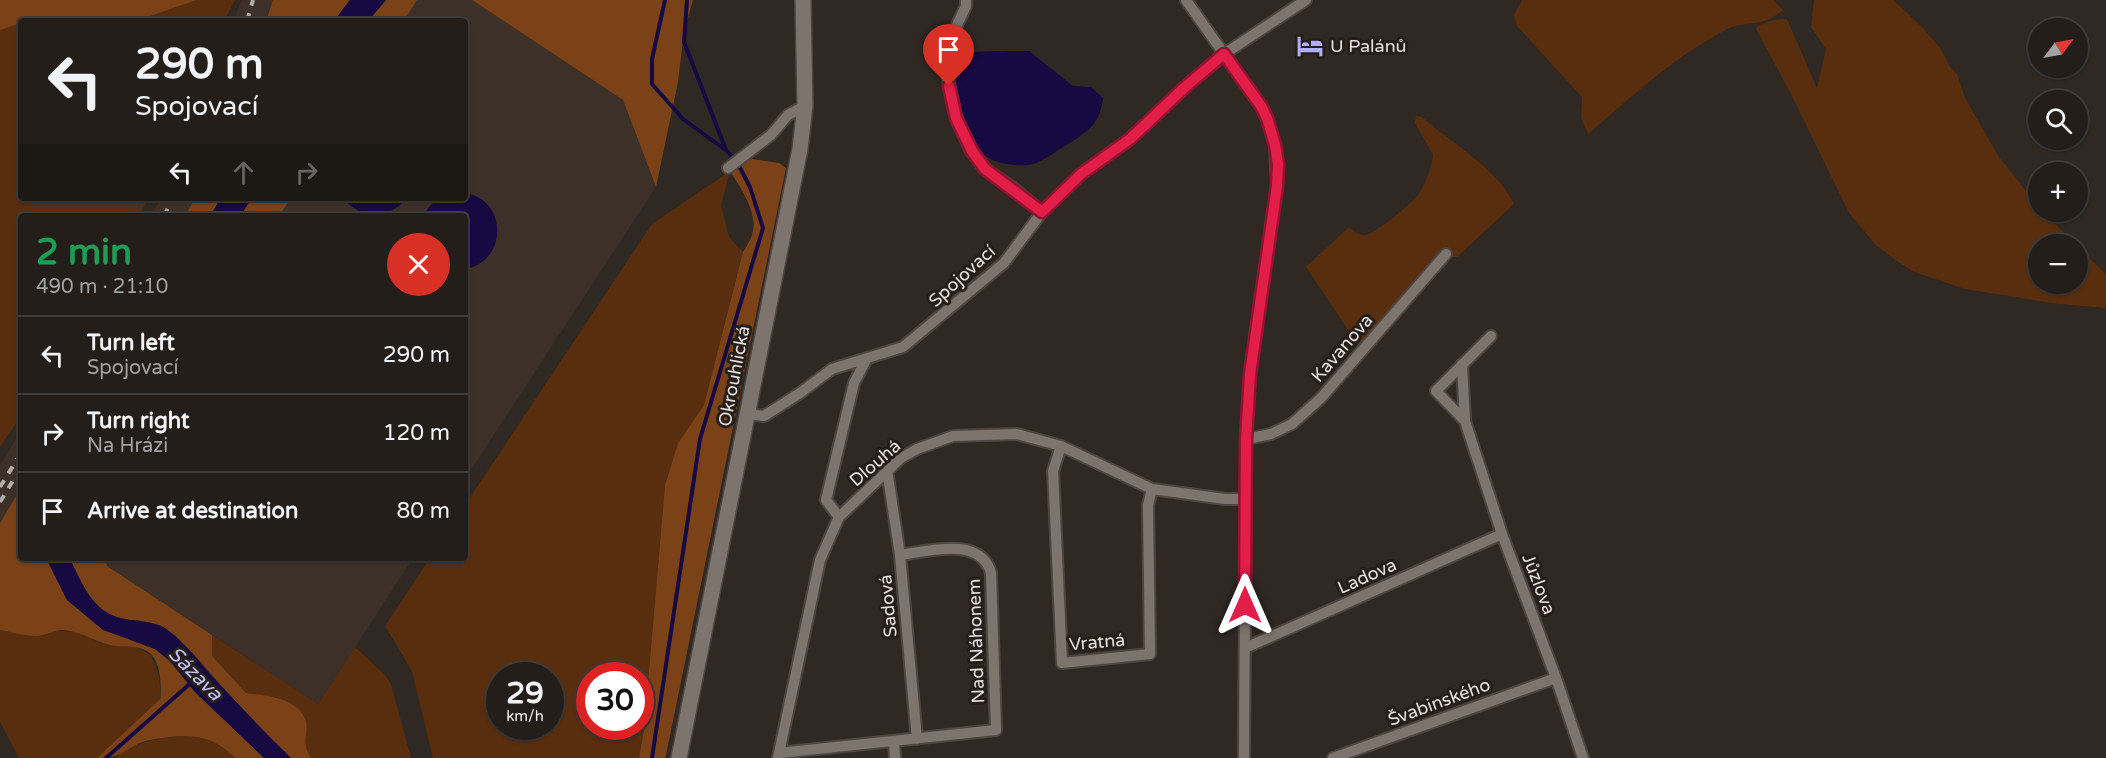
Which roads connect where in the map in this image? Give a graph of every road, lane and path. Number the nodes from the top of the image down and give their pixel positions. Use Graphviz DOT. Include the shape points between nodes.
graph roads {
  1 [pos="803,0"];
  2 [pos="966,0"];
  3 [pos="1186,0"];
  4 [pos="1306,0"];
  5 [pos="1224,54"];
  6 [pos="805,106"];
  7 [pos="728,168"];
  8 [pos="1042,212"];
  9 [pos="1446,254"];
  10 [pos="1491,336"];
  11 [pos="867,358"];
  12 [pos="1462,364"];
  13 [pos="747,414"];
  14 [pos="1465,421"];
  15 [pos="1246,439"];
  16 [pos="1060,446"];
  17 [pos="887,470"];
  18 [pos="1152,489"];
  19 [pos="1246,499"];
  20 [pos="839,517"];
  21 [pos="1503,534"];
  22 [pos="900,555"];
  23 [pos="1245,648"];
  24 [pos="1556,678"];
  25 [pos="917,739"];
  26 [pos="894,742"];
  27 [pos="778,756"];
  28 [pos="679,758"];
  29 [pos="895,758"];
  30 [pos="1244,758"];
  31 [pos="1333,758"];
  32 [pos="1583,758"];
  1 -- 6 [label="main road, Okrouhlická"];
  2 -- 8 [label="street" via="946,69 956,118 985,169"];
  3 -- 5 [label="street"];
  4 -- 5 [label="street, Spojovací"];
  5 -- 8 [label="street, Spojovací" via="1130,139 1081,174"];
  5 -- 15 [label="street" via="1264,112 1278,164 1250,374"];
  6 -- 7 [label="street"];
  6 -- 13 [label="main road, Okrouhlická" via="800,149"];
  8 -- 11 [label="street, Spojovací" via="1004,263 945,314 903,347"];
  9 -- 15 [label="street, Kavanova" via="1321,398 1292,424"];
  10 -- 12 [label="street, Jůzlova"];
  11 -- 13 [label="street, Spojovací" via="832,369 764,416"];
  11 -- 20 [label="street" via="854,383 826,500"];
  12 -- 14 [label="street, Jůzlova"];
  12 -- 14 [label="street, Jůzlova" via="1436,391"];
  13 -- 28 [label="main road, Okrouhlická"];
  14 -- 21 [label="street, Jůzlova"];
  15 -- 19 [label="street"];
  16 -- 17 [label="street, Dlouhá" via="1017,434 953,436 917,449"];
  16 -- 18 [label="street, Dlouhá"];
  16 -- 18 [label="street, Vratná" via="1053,471 1062,663 1150,654 1148,505"];
  17 -- 20 [label="street, Dlouhá"];
  17 -- 22 [label="street, Sadová"];
  18 -- 19 [label="street, Dlouhá"];
  19 -- 23 [label="street"];
  20 -- 27 [label="street, Dlouhá" via="820,560"];
  21 -- 23 [label="street, Ladova"];
  21 -- 24 [label="street, Jůzlova"];
  22 -- 25 [label="street, Sadová"];
  22 -- 25 [label="street, Nad Náhonem" via="963,549 981,555 991,573 996,730"];
  23 -- 30 [label="street"];
  24 -- 31 [label="street, Švabinského"];
  24 -- 32 [label="street, Jůzlova"];
  25 -- 26 [label="street"];
  26 -- 27 [label="street"];
  26 -- 29 [label="street"];
}
